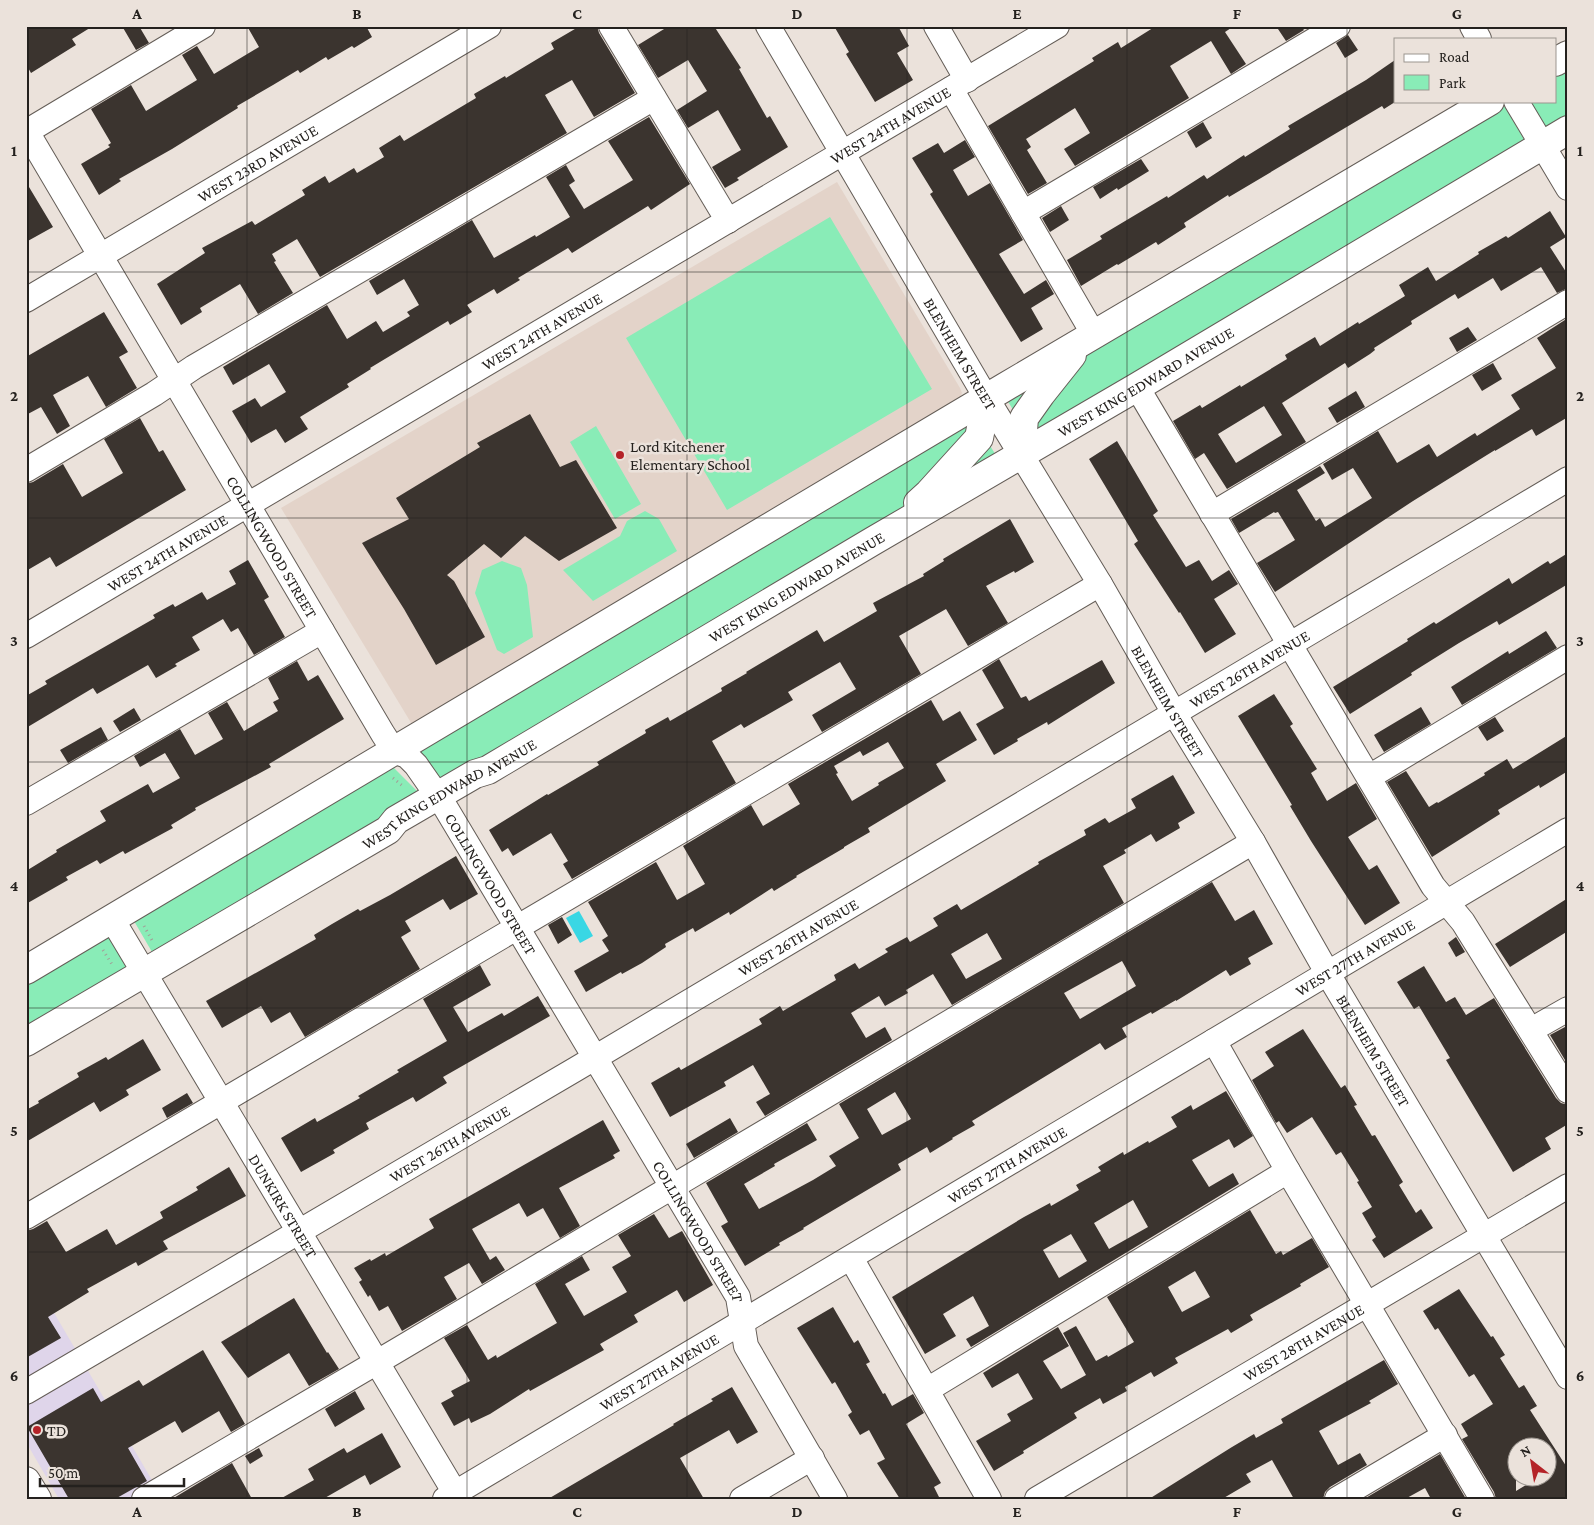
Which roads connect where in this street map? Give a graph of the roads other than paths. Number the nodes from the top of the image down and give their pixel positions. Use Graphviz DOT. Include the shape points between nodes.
graph roads {
  1 [pos="203,26"];
  2 [pos="489,26"];
  3 [pos="611,26"];
  4 [pos="768,26"];
  5 [pos="936,26"];
  6 [pos="1057,26"];
  7 [pos="1338,26"];
  8 [pos="1472,26"];
  9 [pos="1478,38"];
  10 [pos="1568,54"];
  11 [pos="1556,61"];
  12 [pos="959,85"];
  13 [pos="654,98"];
  14 [pos="1488,102"];
  15 [pos="1517,102"];
  16 [pos="1568,130"];
  17 [pos="26,131"];
  18 [pos="1542,145"];
  19 [pos="842,154"];
  20 [pos="1568,188"];
  21 [pos="1023,213"];
  22 [pos="728,221"];
  23 [pos="101,256"];
  24 [pos="26,300"];
  25 [pos="1568,302"];
  26 [pos="1094,335"];
  27 [pos="174,380"];
  28 [pos="1137,387"];
  29 [pos="987,398"];
  30 [pos="1021,455"];
  31 [pos="26,470"];
  32 [pos="1568,479"];
  33 [pos="248,504"];
  34 [pos="1212,514"];
  35 [pos="873,541"];
  36 [pos="1100,584"];
  37 [pos="322,632"];
  38 [pos="26,636"];
  39 [pos="1290,644"];
  40 [pos="1568,657"];
  41 [pos="1174,713"];
  42 [pos="394,751"];
  43 [pos="1370,777"];
  44 [pos="438,795"];
  45 [pos="26,803"];
  46 [pos="1568,830"];
  47 [pos="1253,842"];
  48 [pos="1446,902"];
  49 [pos="112,919"];
  50 [pos="517,927"];
  51 [pos="26,970"];
  52 [pos="144,973"];
  53 [pos="1328,974"];
  54 [pos="1568,1009"];
  55 [pos="1531,1030"];
  56 [pos="1214,1041"];
  57 [pos="26,1042"];
  58 [pos="596,1058"];
  59 [pos="1568,1091"];
  60 [pos="222,1102"];
  61 [pos="1288,1171"];
  62 [pos="1568,1186"];
  63 [pos="672,1187"];
  64 [pos="26,1217"];
  65 [pos="299,1231"];
  66 [pos="1484,1236"];
  67 [pos="851,1258"];
  68 [pos="1368,1305"];
  69 [pos="742,1322"];
  70 [pos="378,1362"];
  71 [pos="1568,1377"];
  72 [pos="927,1390"];
  73 [pos="26,1392"];
  74 [pos="1445,1435"];
  75 [pos="812,1458"];
  76 [pos="26,1481"];
  77 [pos="450,1496"];
  78 [pos="37,1499"];
  79 [pos="144,1499"];
  80 [pos="742,1499"];
  81 [pos="835,1499"];
  82 [pos="989,1499"];
  83 [pos="1037,1499"];
  84 [pos="1337,1499"];
  85 [pos="1482,1499"];
  1 -- 17 [label="street"];
  2 -- 23 [label="street, WEST 23RD AVENUE"];
  3 -- 13 [label="street"];
  4 -- 19 [label="street, BLENHEIM STREET"];
  5 -- 12 [label="street"];
  6 -- 12 [label="street, WEST 24TH AVENUE"];
  7 -- 21 [label="street"];
  8 -- 9 [label="street"];
  10 -- 11 [label="main road"];
  12 -- 19 [label="street, WEST 24TH AVENUE"];
  12 -- 21 [label="street"];
  13 -- 22 [label="street"];
  13 -- 27 [label="street"];
  14 -- 26 [label="main road"];
  15 -- 18 [label="street"];
  16 -- 18 [label="main road, WEST KING EDWARD AVENUE"];
  17 -- 23 [label="street, COLLINGWOOD STREET"];
  18 -- 20 [label="street"];
  18 -- 28 [label="main road, WEST KING EDWARD AVENUE"];
  19 -- 22 [label="street, WEST 24TH AVENUE"];
  19 -- 29 [label="street, BLENHEIM STREET"];
  21 -- 26 [label="street"];
  22 -- 33 [label="street, WEST 24TH AVENUE"];
  23 -- 24 [label="street, WEST 23RD AVENUE"];
  23 -- 27 [label="street, COLLINGWOOD STREET"];
  25 -- 34 [label="street"];
  26 -- 29 [label="main road"];
  26 -- 30 [label="main road" via="1067,359 1028,411 1024,418"];
  27 -- 31 [label="street"];
  27 -- 33 [label="street, COLLINGWOOD STREET"];
  28 -- 30 [label="main road, WEST KING EDWARD AVENUE"];
  28 -- 34 [label="street"];
  29 -- 30 [label="street, BLENHEIM STREET"];
  29 -- 35 [label="main road" via="979,438 930,493"];
  29 -- 42 [label="main road"];
  30 -- 35 [label="main road, WEST KING EDWARD AVENUE"];
  30 -- 36 [label="street, BLENHEIM STREET"];
  32 -- 39 [label="street, WEST 26TH AVENUE"];
  33 -- 37 [label="street, COLLINGWOOD STREET"];
  33 -- 38 [label="street, WEST 24TH AVENUE"];
  34 -- 39 [label="street"];
  35 -- 44 [label="main road, WEST KING EDWARD AVENUE" via="488,770"];
  36 -- 41 [label="street, BLENHEIM STREET"];
  36 -- 50 [label="street"];
  37 -- 42 [label="street, COLLINGWOOD STREET"];
  37 -- 45 [label="street"];
  39 -- 41 [label="street, WEST 26TH AVENUE"];
  39 -- 43 [label="street"];
  40 -- 43 [label="street"];
  41 -- 47 [label="street, BLENHEIM STREET"];
  41 -- 58 [label="street, WEST 26TH AVENUE"];
  42 -- 44 [label="street, COLLINGWOOD STREET" via="407,756 416,765"];
  42 -- 49 [label="main road"];
  43 -- 48 [label="street" via="1433,886"];
  44 -- 50 [label="street, COLLINGWOOD STREET"];
  44 -- 52 [label="main road, WEST KING EDWARD AVENUE" via="396,820 388,830"];
  46 -- 48 [label="street, WEST 27TH AVENUE"];
  47 -- 53 [label="street, BLENHEIM STREET"];
  47 -- 63 [label="street"];
  48 -- 53 [label="street, WEST 27TH AVENUE"];
  48 -- 55 [label="street" via="1463,922"];
  49 -- 51 [label="main road"];
  49 -- 52 [label="street, DUNKIRK STREET"];
  50 -- 58 [label="street, COLLINGWOOD STREET"];
  50 -- 60 [label="street"];
  52 -- 57 [label="main road, WEST KING EDWARD AVENUE"];
  52 -- 60 [label="street, DUNKIRK STREET"];
  53 -- 56 [label="street, WEST 27TH AVENUE"];
  53 -- 66 [label="street, BLENHEIM STREET"];
  54 -- 55 [label="street"];
  55 -- 59 [label="street"];
  56 -- 61 [label="street"];
  56 -- 67 [label="street, WEST 27TH AVENUE"];
  58 -- 63 [label="street, COLLINGWOOD STREET"];
  58 -- 65 [label="street, WEST 26TH AVENUE"];
  60 -- 64 [label="street"];
  60 -- 65 [label="street, DUNKIRK STREET"];
  61 -- 68 [label="street"];
  61 -- 72 [label="street"];
  62 -- 66 [label="street, WEST 28TH AVENUE"];
  63 -- 69 [label="street, COLLINGWOOD STREET" via="738,1297"];
  63 -- 70 [label="street"];
  65 -- 70 [label="street, DUNKIRK STREET"];
  65 -- 73 [label="street, WEST 26TH AVENUE"];
  66 -- 68 [label="street, WEST 28TH AVENUE"];
  66 -- 71 [label="street, BLENHEIM STREET"];
  67 -- 69 [label="street, WEST 27TH AVENUE"];
  67 -- 72 [label="street"];
  68 -- 74 [label="street"];
  68 -- 83 [label="street, WEST 28TH AVENUE"];
  69 -- 75 [label="street, COLLINGWOOD STREET" via="746,1346"];
  69 -- 77 [label="street, WEST 27TH AVENUE"];
  70 -- 77 [label="street, DUNKIRK STREET"];
  70 -- 79 [label="street"];
  72 -- 82 [label="street"];
  74 -- 84 [label="street"];
  74 -- 85 [label="street"];
  75 -- 80 [label="street"];
  75 -- 81 [label="street, COLLINGWOOD STREET"];
  76 -- 78 [label="main road"];
}
